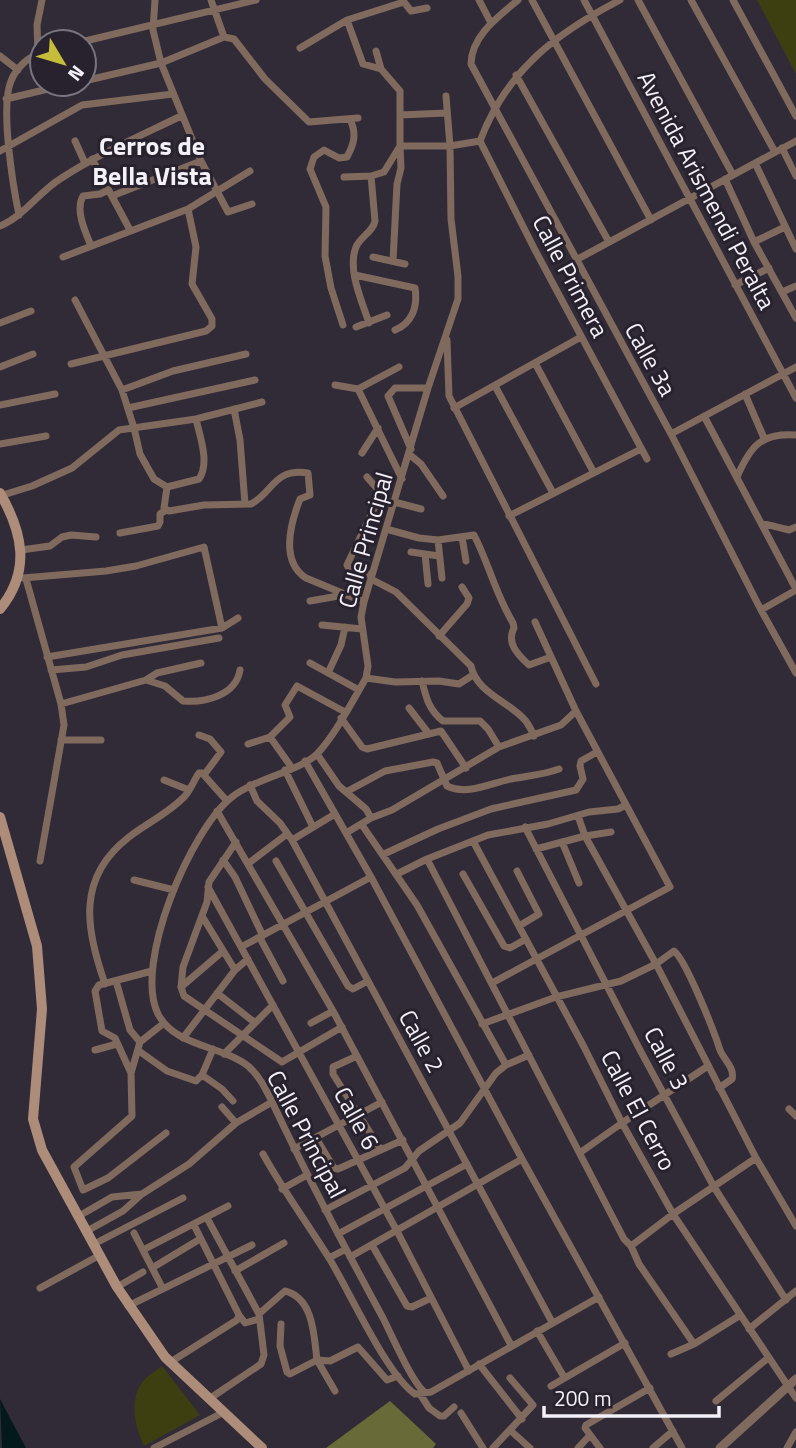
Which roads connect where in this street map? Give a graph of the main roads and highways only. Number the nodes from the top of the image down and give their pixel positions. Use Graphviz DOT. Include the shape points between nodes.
graph roads {
  1 [pos="0,495"];
  2 [pos="0,609"];
  3 [pos="0,817"];
  4 [pos="262,1448"];
  1 -- 2 [label="main road" via="12,513 22,578"];
  3 -- 4 [label="main road" via="37,946 42,1009 33,1119 42,1150 128,1306 169,1363"];
}
